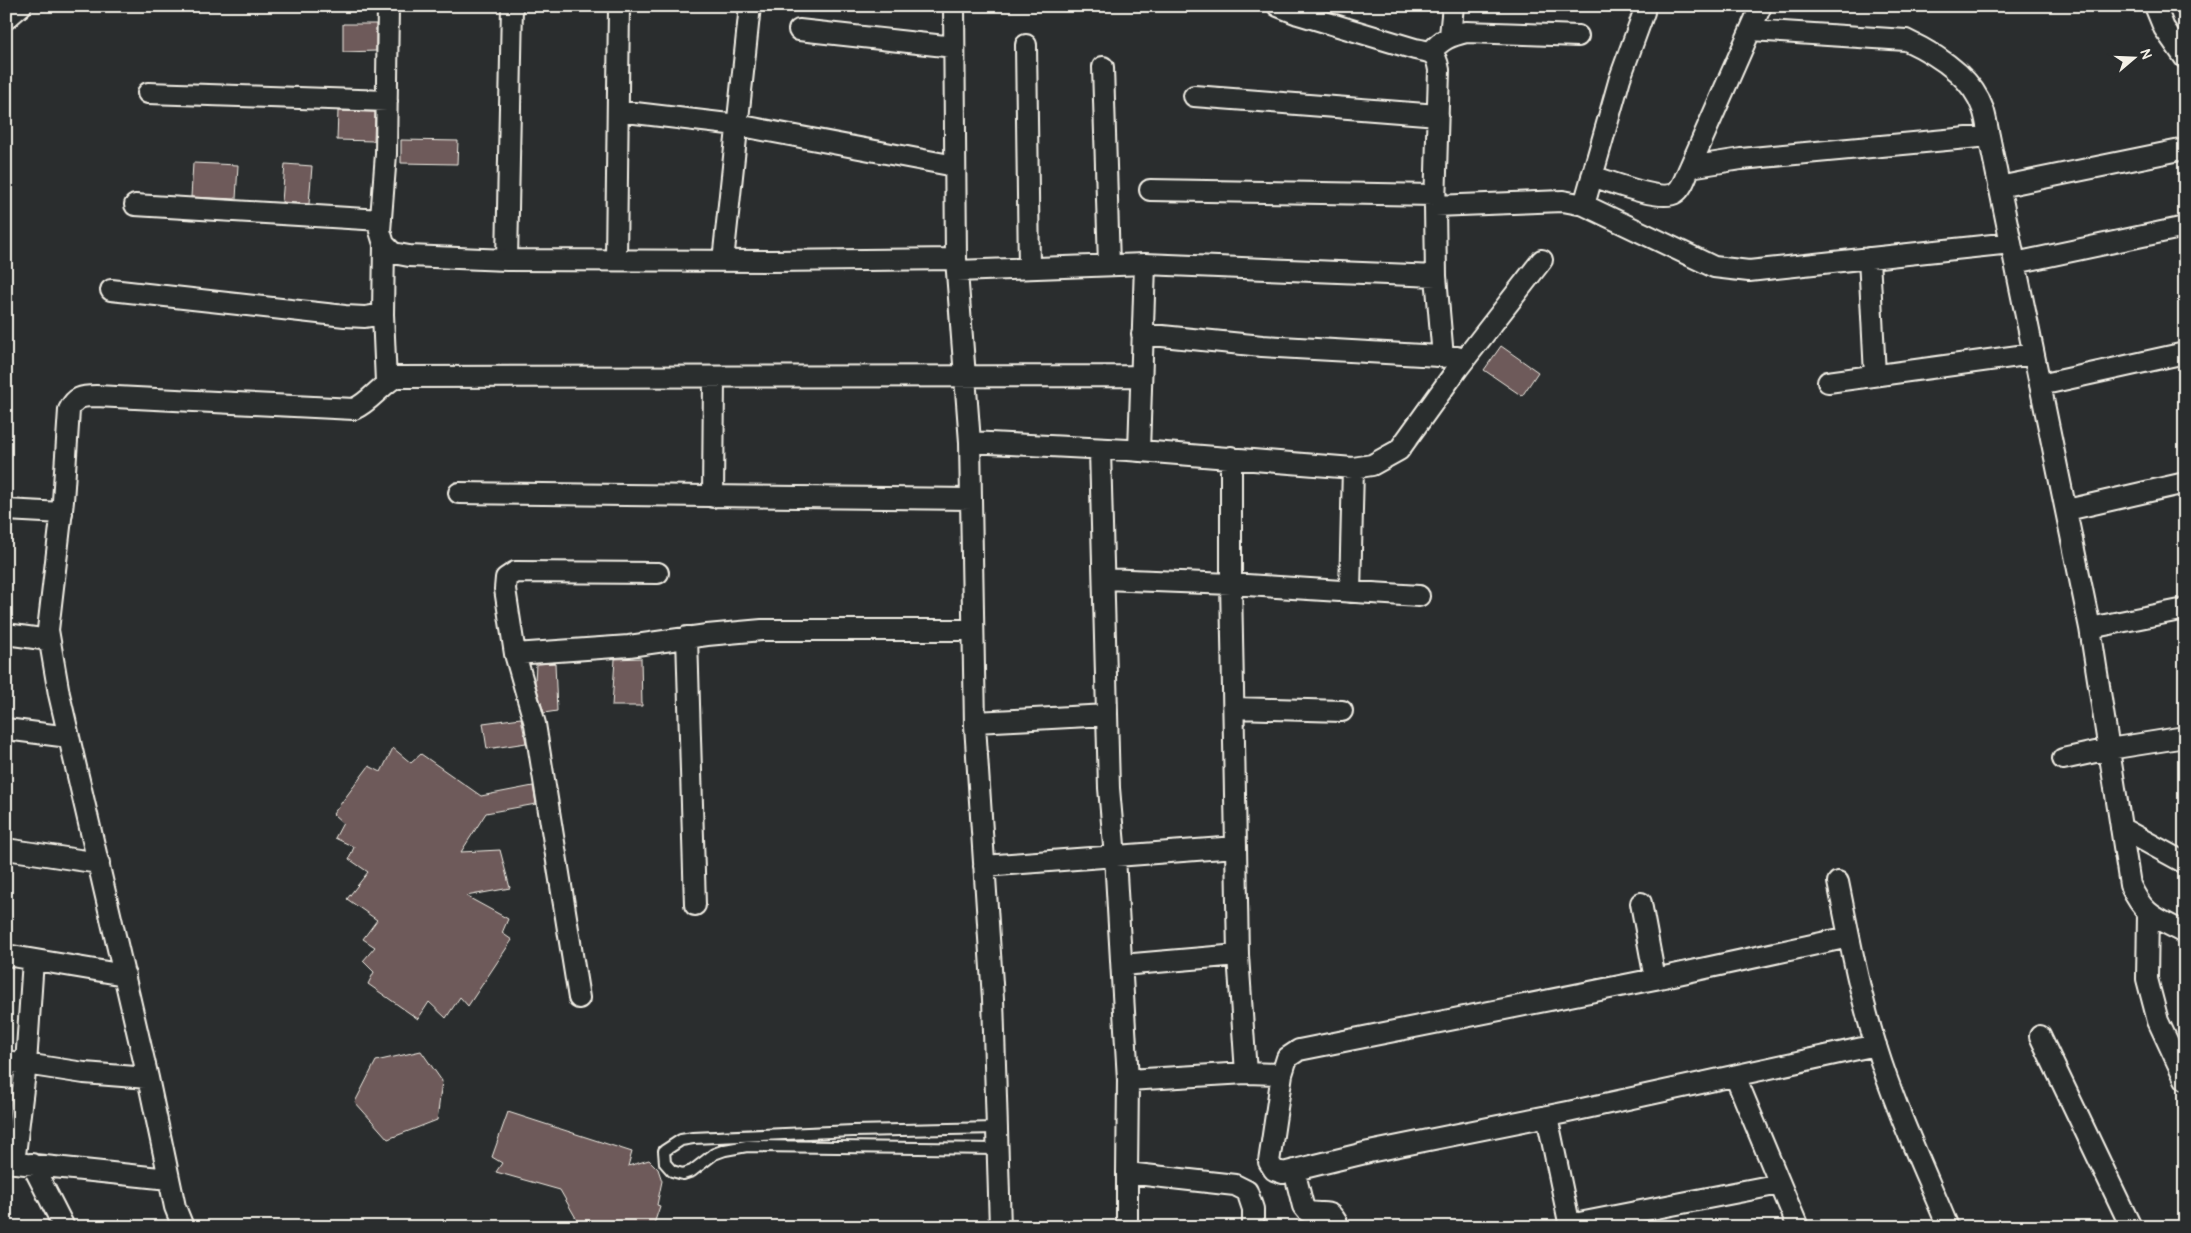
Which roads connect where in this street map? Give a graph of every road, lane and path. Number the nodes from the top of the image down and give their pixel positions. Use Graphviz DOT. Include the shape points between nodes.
graph roads {
  1 [pos="21,6"];
  2 [pos="388,6"];
  3 [pos="512,6"];
  4 [pos="619,6"];
  5 [pos="750,6"];
  6 [pos="954,6"];
  7 [pos="1278,6"];
  8 [pos="1453,6"];
  9 [pos="1760,6"];
  10 [pos="2155,6"];
  11 [pos="1644,12"];
  12 [pos="6,19"];
  13 [pos="798,30"];
  14 [pos="1751,30"];
  15 [pos="1450,35"];
  16 [pos="1578,36"];
  17 [pos="1026,45"];
  18 [pos="954,47"];
  19 [pos="1431,52"];
  20 [pos="2185,58"];
  21 [pos="1103,67"];
  22 [pos="148,93"];
  23 [pos="1194,96"];
  24 [pos="387,101"];
  25 [pos="618,110"];
  26 [pos="1438,115"];
  27 [pos="737,125"];
  28 [pos="1989,136"];
  29 [pos="2185,149"];
  30 [pos="955,166"];
  31 [pos="1690,167"];
  32 [pos="1592,176"];
  33 [pos="1998,187"];
  34 [pos="1150,190"];
  35 [pos="1435,200"];
  36 [pos="135,205"];
  37 [pos="1584,205"];
  38 [pos="381,220"];
  39 [pos="2185,227"];
  40 [pos="2011,243"];
  41 [pos="384,244"];
  42 [pos="1869,258"];
  43 [pos="507,260"];
  44 [pos="616,260"];
  45 [pos="1542,260"];
  46 [pos="723,261"];
  47 [pos="2015,263"];
  48 [pos="1145,264"];
  49 [pos="957,265"];
  50 [pos="1110,265"];
  51 [pos="1029,268"];
  52 [pos="1436,276"];
  53 [pos="111,290"];
  54 [pos="383,314"];
  55 [pos="1142,334"];
  56 [pos="2185,353"];
  57 [pos="2033,354"];
  58 [pos="1443,357"];
  59 [pos="1466,358"];
  60 [pos="1141,376"];
  61 [pos="1875,376"];
  62 [pos="714,377"];
  63 [pos="964,377"];
  64 [pos="386,382"];
  65 [pos="1828,382"];
  66 [pos="2040,385"];
  67 [pos="970,442"];
  68 [pos="1100,450"];
  69 [pos="1139,451"];
  70 [pos="1231,457"];
  71 [pos="1353,468"];
  72 [pos="2185,483"];
  73 [pos="459,493"];
  74 [pos="713,497"];
  75 [pos="971,499"];
  76 [pos="6,510"];
  77 [pos="2067,510"];
  78 [pos="62,513"];
  79 [pos="658,573"];
  80 [pos="1104,579"];
  81 [pos="1231,584"];
  82 [pos="1350,592"];
  83 [pos="1419,596"];
  84 [pos="2185,609"];
  85 [pos="2090,628"];
  86 [pos="972,630"];
  87 [pos="6,634"];
  88 [pos="687,637"];
  89 [pos="50,640"];
  90 [pos="515,654"];
  91 [pos="1235,708"];
  92 [pos="1342,711"];
  93 [pos="1107,715"];
  94 [pos="975,722"];
  95 [pos="6,729"];
  96 [pos="69,737"];
  97 [pos="2185,737"];
  98 [pos="2109,749"];
  99 [pos="2063,759"];
  100 [pos="2121,828"];
  101 [pos="1236,847"];
  102 [pos="6,849"];
  103 [pos="1115,857"];
  104 [pos="99,863"];
  105 [pos="2185,863"];
  106 [pos="984,866"];
  107 [pos="1838,882"];
  108 [pos="1641,903"];
  109 [pos="695,906"];
  110 [pos="2148,914"];
  111 [pos="2185,934"];
  112 [pos="1849,937"];
  113 [pos="6,955"];
  114 [pos="1238,955"];
  115 [pos="33,960"];
  116 [pos="1122,965"];
  117 [pos="125,975"];
  118 [pos="1655,979"];
  119 [pos="579,998"];
  120 [pos="2040,1036"];
  121 [pos="1876,1045"];
  122 [pos="6,1061"];
  123 [pos="26,1064"];
  124 [pos="1246,1073"];
  125 [pos="1282,1074"];
  126 [pos="1736,1076"];
  127 [pos="148,1078"];
  128 [pos="2185,1079"];
  129 [pos="1128,1080"];
  130 [pos="1547,1116"];
  131 [pos="997,1128"];
  132 [pos="999,1148"];
  133 [pos="17,1163"];
  134 [pos="1294,1170"];
  135 [pos="1128,1173"];
  136 [pos="169,1179"];
  137 [pos="1780,1184"];
  138 [pos="1569,1226"];
  139 [pos="64,1227"];
  140 [pos="183,1227"];
  141 [pos="1000,1227"];
  142 [pos="1127,1227"];
  143 [pos="1252,1227"];
  144 [pos="1339,1227"];
  145 [pos="1798,1227"];
  146 [pos="1948,1227"];
  147 [pos="2131,1227"];
  1 -- 12 [label="street"];
  2 -- 24 [label="street"];
  3 -- 43 [label="street"];
  4 -- 25 [label="street"];
  5 -- 27 [label="street"];
  6 -- 18 [label="street"];
  7 -- 19 [label="street"];
  8 -- 15 [label="street"];
  9 -- 14 [label="street"];
  10 -- 20 [label="street" via="2164,28"];
  11 -- 32 [label="street" via="1620,78"];
  13 -- 18 [label="street"];
  14 -- 28 [label="street" via="1906,40 1923,48 1967,82 1984,109"];
  14 -- 31 [label="street"];
  15 -- 16 [label="street" via="1466,32"];
  15 -- 19 [label="street"];
  17 -- 51 [label="street"];
  18 -- 30 [label="street"];
  19 -- 26 [label="street" via="1437,57 1439,70"];
  21 -- 50 [label="street"];
  22 -- 24 [label="street"];
  23 -- 26 [label="street"];
  24 -- 38 [label="street"];
  25 -- 27 [label="street"];
  25 -- 44 [label="street"];
  26 -- 35 [label="street"];
  27 -- 30 [label="street"];
  27 -- 46 [label="street"];
  28 -- 31 [label="street" via="1741,159"];
  28 -- 33 [label="street"];
  29 -- 33 [label="street"];
  30 -- 49 [label="street"];
  31 -- 32 [label="street" via="1677,192 1670,196"];
  32 -- 37 [label="street"];
  33 -- 40 [label="street"];
  34 -- 35 [label="street"];
  35 -- 37 [label="street" via="1563,201"];
  35 -- 52 [label="street"];
  36 -- 38 [label="street"];
  37 -- 42 [label="street" via="1714,267 1749,271"];
  38 -- 41 [label="street"];
  39 -- 47 [label="street"];
  40 -- 42 [label="street"];
  40 -- 47 [label="street"];
  41 -- 43 [label="street" via="393,253 409,256"];
  41 -- 54 [label="street"];
  42 -- 61 [label="street"];
  43 -- 44 [label="street"];
  44 -- 46 [label="street"];
  45 -- 59 [label="street"];
  46 -- 49 [label="street"];
  47 -- 57 [label="street"];
  48 -- 50 [label="street"];
  48 -- 52 [label="street"];
  48 -- 55 [label="street"];
  49 -- 51 [label="street"];
  49 -- 63 [label="street"];
  50 -- 51 [label="street"];
  52 -- 58 [label="street"];
  53 -- 54 [label="street" via="345,316"];
  54 -- 64 [label="street"];
  55 -- 58 [label="street" via="1262,346"];
  55 -- 60 [label="street"];
  56 -- 66 [label="street"];
  57 -- 61 [label="street"];
  57 -- 66 [label="street"];
  58 -- 59 [label="street"];
  59 -- 71 [label="street" via="1399,450 1372,465"];
  60 -- 63 [label="street"];
  60 -- 69 [label="street"];
  61 -- 65 [label="street"];
  62 -- 63 [label="street"];
  62 -- 64 [label="street" via="396,377"];
  62 -- 74 [label="street"];
  63 -- 67 [label="street"];
  64 -- 78 [label="street" via="365,404 354,409 82,396 73,400 69,410"];
  66 -- 77 [label="street"];
  67 -- 68 [label="street"];
  67 -- 75 [label="street"];
  68 -- 69 [label="street"];
  68 -- 80 [label="street"];
  69 -- 70 [label="street"];
  70 -- 71 [label="street"];
  70 -- 81 [label="street"];
  71 -- 82 [label="street"];
  72 -- 77 [label="street"];
  73 -- 74 [label="street"];
  74 -- 75 [label="street"];
  75 -- 86 [label="street"];
  76 -- 78 [label="street"];
  77 -- 85 [label="street"];
  78 -- 89 [label="street" via="48,630"];
  79 -- 90 [label="street" via="515,572 506,578 505,589"];
  80 -- 81 [label="street"];
  80 -- 93 [label="street"];
  81 -- 82 [label="street"];
  81 -- 91 [label="street"];
  82 -- 83 [label="street"];
  84 -- 85 [label="street"];
  85 -- 98 [label="street"];
  86 -- 88 [label="street" via="762,630"];
  86 -- 94 [label="street"];
  87 -- 89 [label="street"];
  88 -- 90 [label="street" via="629,646"];
  88 -- 109 [label="street"];
  89 -- 96 [label="street"];
  90 -- 119 [label="street" via="536,724"];
  91 -- 92 [label="street"];
  91 -- 101 [label="street"];
  93 -- 94 [label="street"];
  93 -- 103 [label="street"];
  94 -- 106 [label="street"];
  95 -- 96 [label="street"];
  96 -- 104 [label="street"];
  97 -- 98 [label="street"];
  98 -- 99 [label="street"];
  98 -- 100 [label="street"];
  100 -- 105 [label="street"];
  100 -- 110 [label="street" via="2130,885"];
  101 -- 103 [label="street"];
  101 -- 114 [label="street"];
  102 -- 104 [label="street"];
  103 -- 106 [label="street"];
  103 -- 116 [label="street"];
  104 -- 117 [label="street"];
  106 -- 131 [label="street"];
  107 -- 112 [label="street"];
  108 -- 118 [label="street"];
  110 -- 111 [label="street"];
  110 -- 128 [label="street" via="2148,979 2158,1021"];
  112 -- 118 [label="street"];
  112 -- 121 [label="street"];
  113 -- 115 [label="street"];
  114 -- 116 [label="street"];
  114 -- 124 [label="street"];
  115 -- 117 [label="street"];
  115 -- 123 [label="street"];
  116 -- 129 [label="street"];
  117 -- 127 [label="street"];
  118 -- 125 [label="street" via="1299,1050 1287,1058"];
  120 -- 147 [label="street"];
  121 -- 126 [label="street"];
  121 -- 146 [label="street"];
  122 -- 123 [label="street"];
  123 -- 127 [label="street"];
  123 -- 133 [label="street"];
  124 -- 125 [label="street"];
  124 -- 129 [label="street"];
  125 -- 134 [label="street" via="1269,1162 1274,1170 1283,1173"];
  126 -- 130 [label="street"];
  126 -- 137 [label="street"];
  127 -- 136 [label="street"];
  129 -- 135 [label="street"];
  130 -- 134 [label="street"];
  130 -- 138 [label="street"];
  131 -- 132 [label="street"];
  131 -- 132 [label="lane" via="853,1130 693,1138 680,1140 664,1151 665,1163 672,1171 683,1174 714,1154 747,1146"];
  132 -- 141 [label="street"];
  133 -- 136 [label="street"];
  133 -- 139 [label="street"];
  134 -- 144 [label="street" via="1303,1206 1307,1211 1329,1212"];
  135 -- 142 [label="street"];
  135 -- 143 [label="street" via="1234,1184 1247,1191 1254,1209"];
  136 -- 140 [label="street"];
  137 -- 138 [label="street"];
  137 -- 145 [label="street"];
}
